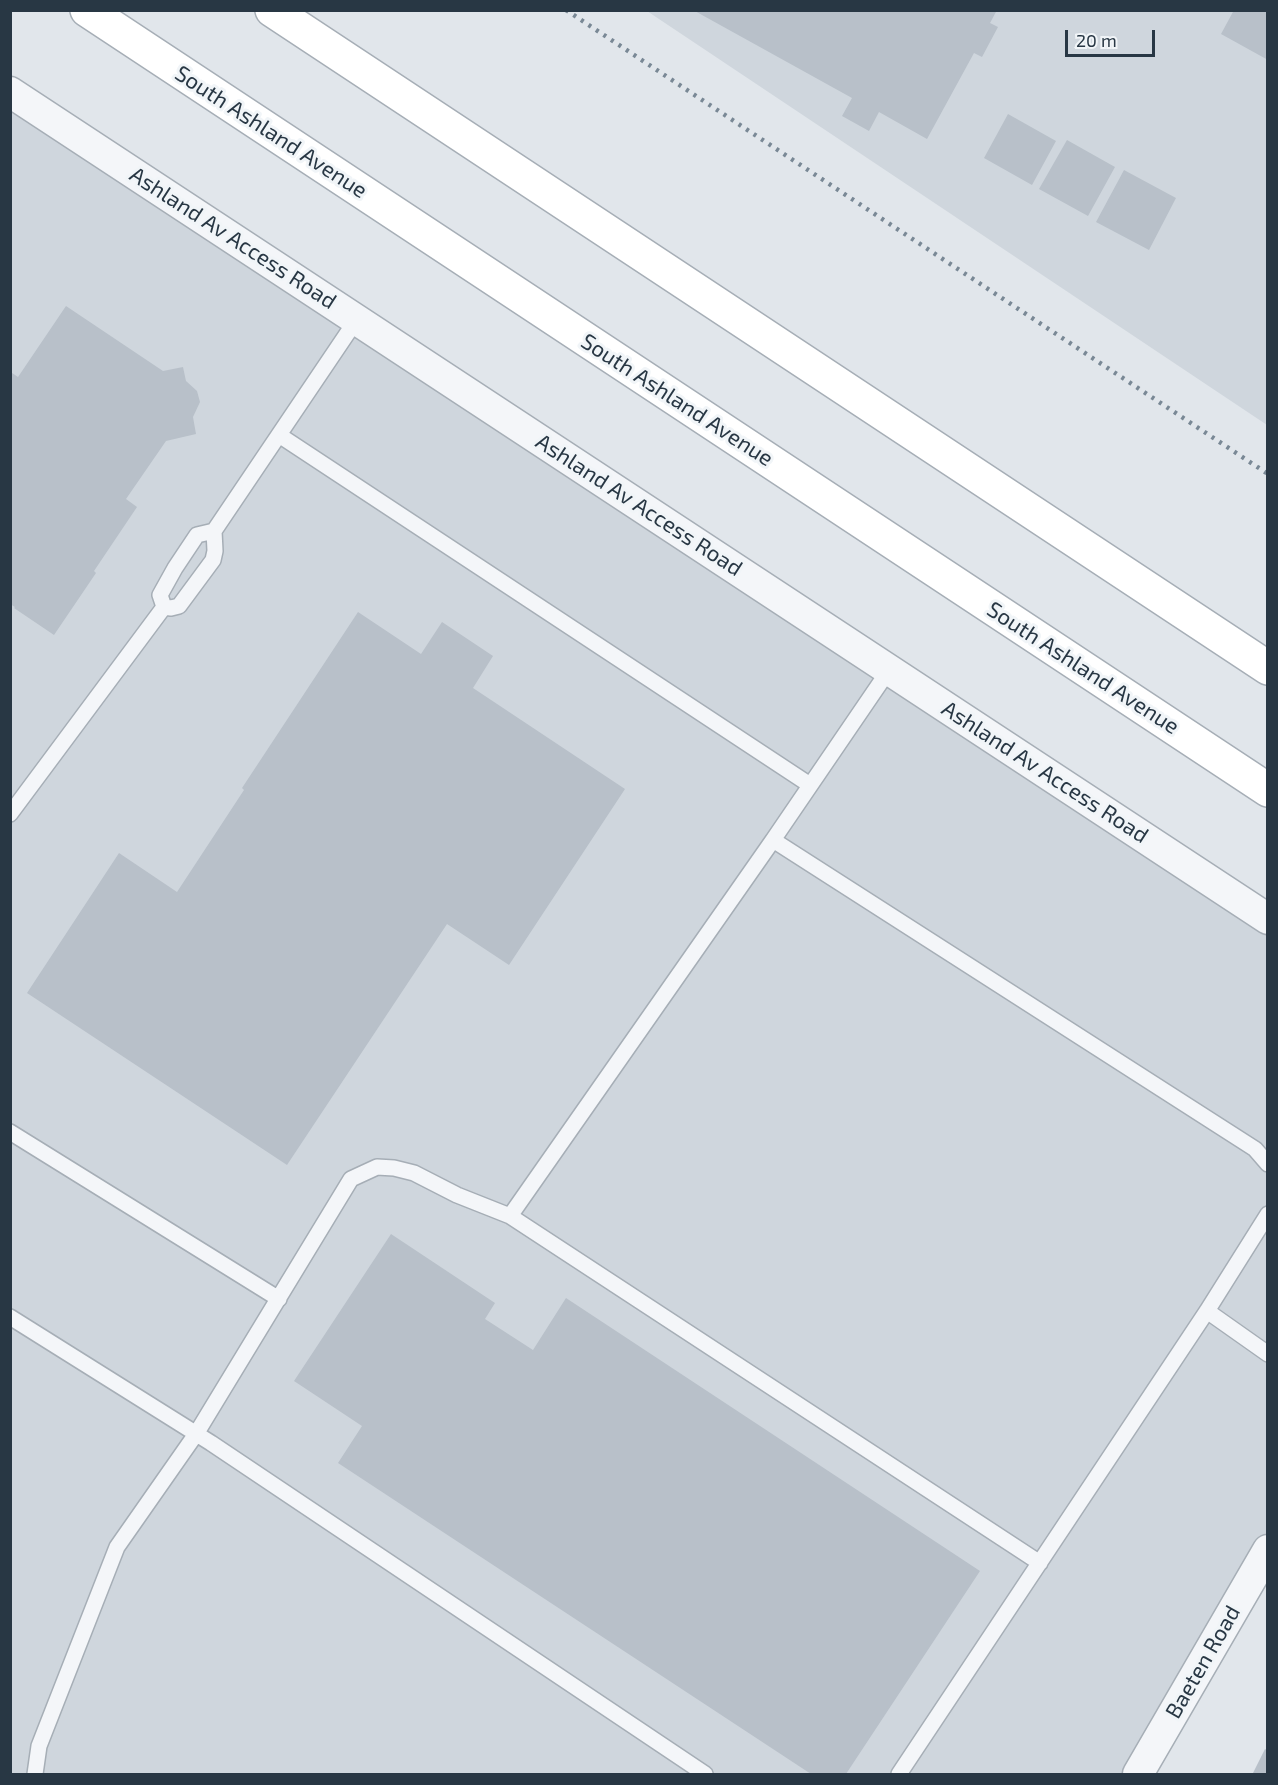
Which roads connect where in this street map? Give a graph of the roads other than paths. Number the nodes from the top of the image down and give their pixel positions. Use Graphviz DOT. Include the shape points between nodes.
graph roads {
  1 [pos="87,10"];
  2 [pos="272,10"];
  3 [pos="10,92"];
  4 [pos="357,319"];
  5 [pos="279,435"];
  6 [pos="214,531"];
  7 [pos="164,607"];
  8 [pos="1268,668"];
  9 [pos="889,669"];
  10 [pos="810,786"];
  11 [pos="1268,790"];
  12 [pos="10,814"];
  13 [pos="773,840"];
  14 [pos="1268,919"];
  15 [pos="10,1132"];
  16 [pos="1268,1164"];
  17 [pos="1268,1214"];
  18 [pos="510,1216"];
  19 [pos="279,1299"];
  20 [pos="1207,1311"];
  21 [pos="10,1317"];
  22 [pos="1268,1354"];
  23 [pos="196,1434"];
  24 [pos="1268,1550"];
  25 [pos="1040,1563"];
  26 [pos="35,1774"];
  27 [pos="705,1774"];
  28 [pos="899,1774"];
  29 [pos="1138,1774"];
  1 -- 11 [label="main road, South Ashland Avenue"];
  2 -- 8 [label="main road"];
  3 -- 4 [label="street, Ashland Av Access Road"];
  4 -- 5 [label="lane"];
  4 -- 9 [label="street, Ashland Av Access Road"];
  5 -- 6 [label="lane"];
  5 -- 10 [label="lane"];
  6 -- 7 [label="lane" via="197,535 175,568 160,595"];
  6 -- 7 [label="lane" via="213,560 179,606"];
  7 -- 12 [label="lane"];
  9 -- 10 [label="lane"];
  9 -- 14 [label="street, Ashland Av Access Road"];
  10 -- 13 [label="lane"];
  13 -- 16 [label="lane" via="1255,1149"];
  13 -- 18 [label="lane"];
  15 -- 19 [label="lane"];
  17 -- 20 [label="lane"];
  18 -- 19 [label="lane" via="414,1173 377,1167 351,1179"];
  18 -- 25 [label="lane"];
  19 -- 23 [label="lane"];
  20 -- 22 [label="lane"];
  20 -- 25 [label="lane"];
  21 -- 23 [label="lane"];
  23 -- 26 [label="lane" via="117,1547 39,1746"];
  23 -- 27 [label="lane"];
  24 -- 29 [label="street, Baeten Road"];
  25 -- 28 [label="lane"];
}
